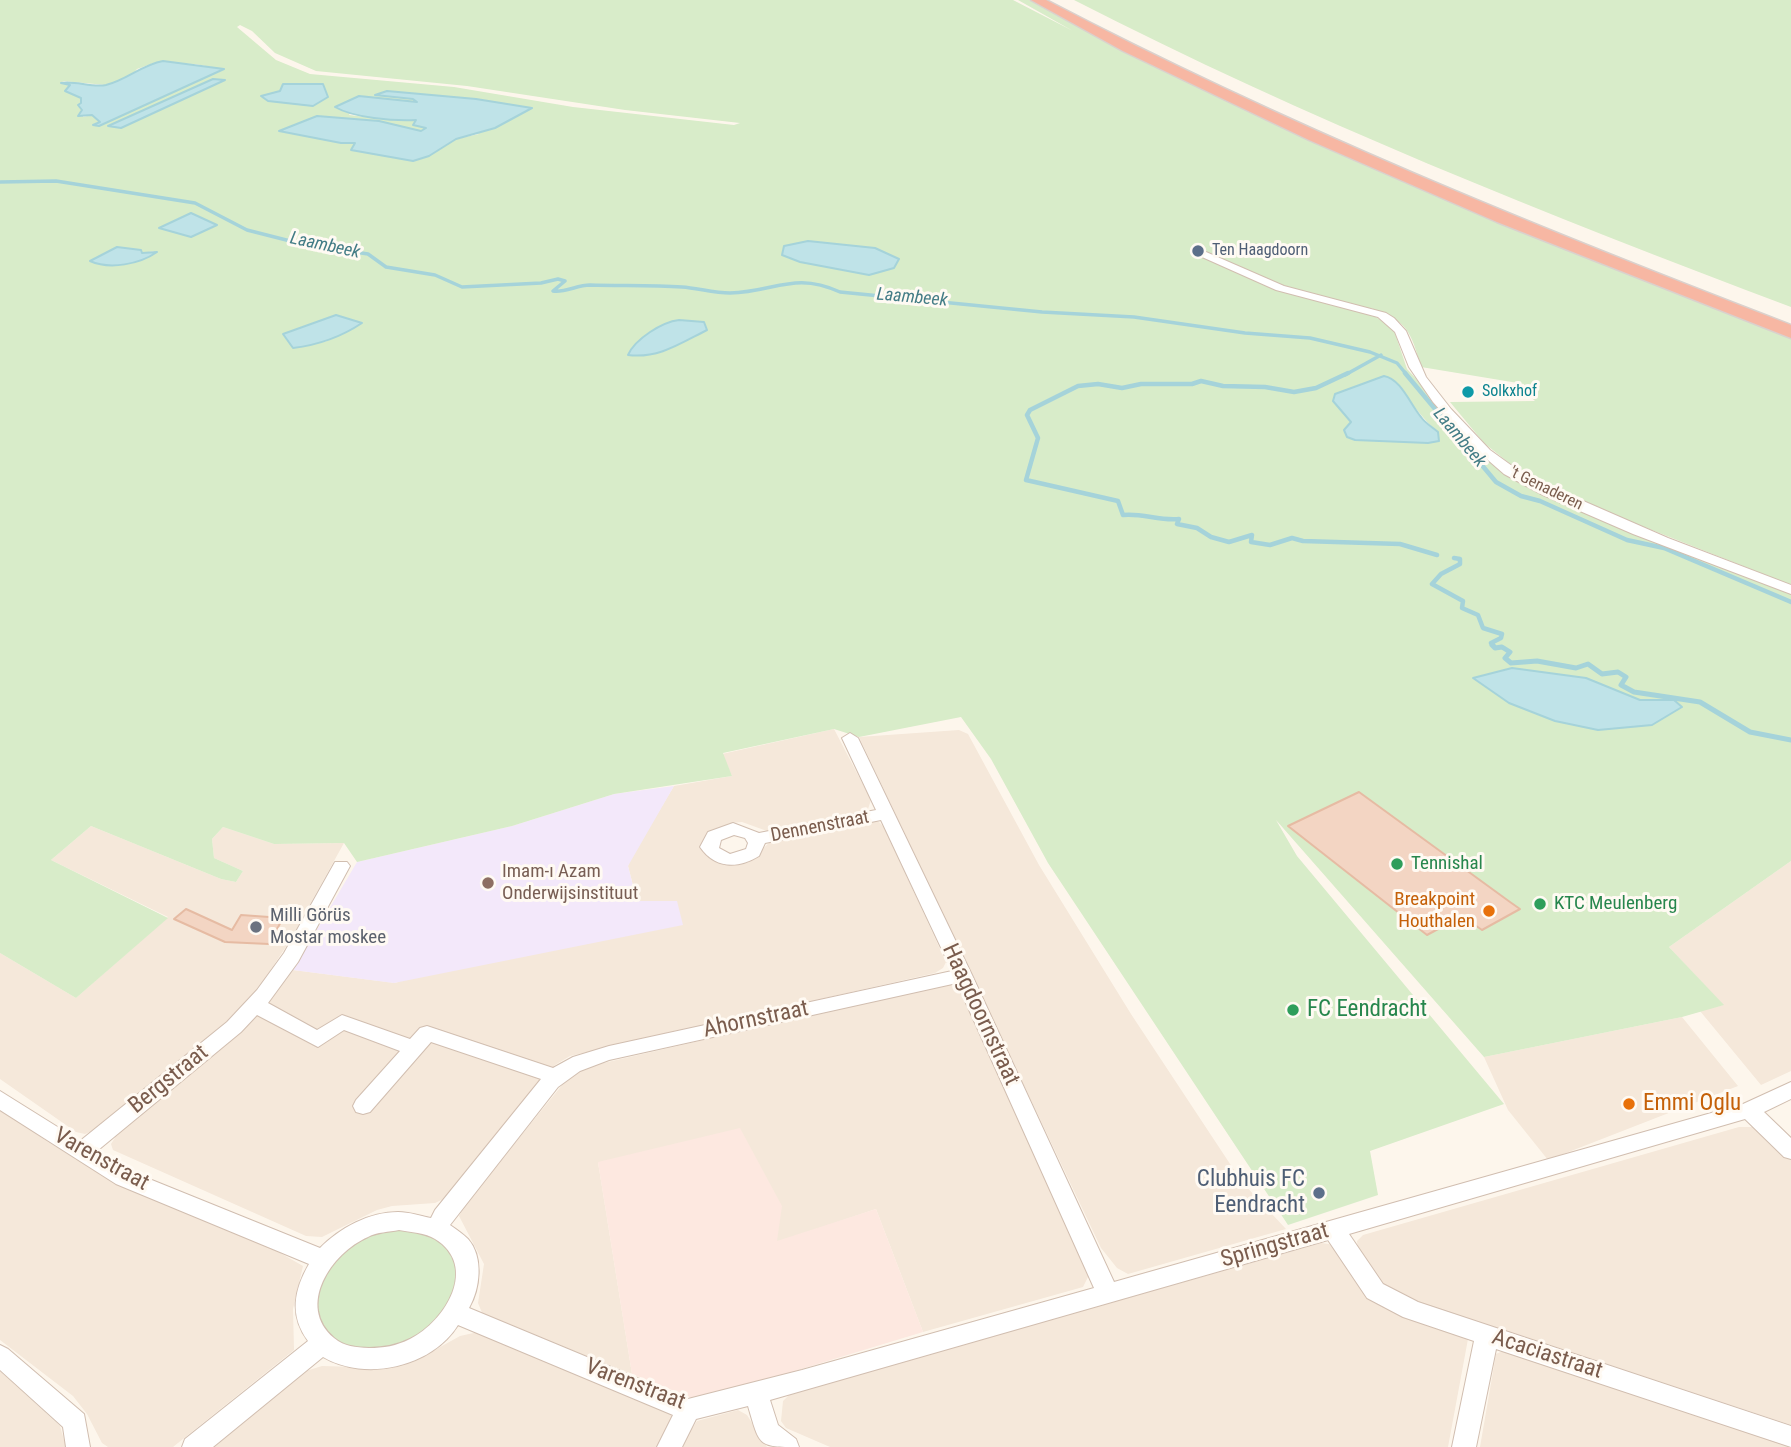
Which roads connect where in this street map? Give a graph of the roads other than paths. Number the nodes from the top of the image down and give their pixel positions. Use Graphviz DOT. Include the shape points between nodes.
graph roads {
  1 [pos="1037,0"];
  2 [pos="1062,0"];
  3 [pos="1206,255"];
  4 [pos="1791,315"];
  5 [pos="1791,332"];
  6 [pos="1791,590"];
  7 [pos="850,738"];
  8 [pos="885,814"];
  9 [pos="756,839"];
  10 [pos="341,866"];
  11 [pos="962,975"];
  12 [pos="255,1005"];
  13 [pos="414,1048"];
  14 [pos="554,1076"];
  15 [pos="1791,1090"];
  16 [pos="0,1099"];
  17 [pos="363,1106"];
  18 [pos="1749,1110"];
  19 [pos="1791,1151"];
  20 [pos="81,1152"];
  21 [pos="438,1227"];
  22 [pos="1334,1230"];
  23 [pos="324,1259"];
  24 [pos="1108,1294"];
  25 [pos="457,1314"];
  26 [pos="1487,1335"];
  27 [pos="322,1344"];
  28 [pos="0,1356"];
  29 [pos="756,1393"];
  30 [pos="688,1409"];
  31 [pos="1791,1437"];
  32 [pos="78,1447"];
  33 [pos="194,1447"];
  34 [pos="669,1447"];
  35 [pos="787,1447"];
  36 [pos="1464,1447"];
  1 -- 5 [label="highway" via="1150,60 1310,135"];
  2 -- 4 [label="highway" via="1331,130"];
  3 -- 6 [label="street, 't Genaderen" via="1280,288 1391,320 1408,342 1415,366 1476,443 1524,480"];
  7 -- 8 [label="street, Haagdoornstraat"];
  8 -- 9 [label="street, Dennenstraat"];
  8 -- 11 [label="street, Haagdoornstraat"];
  10 -- 12 [label="street, Bergstraat" via="291,957"];
  11 -- 14 [label="street, Ahornstraat" via="609,1053 572,1063"];
  11 -- 24 [label="street, Haagdoornstraat"];
  12 -- 13 [label="street" via="317,1040 342,1022"];
  12 -- 20 [label="street, Bergstraat"];
  13 -- 14 [label="street" via="427,1033"];
  13 -- 17 [label="street"];
  14 -- 21 [label="street, Ahornstraat"];
  15 -- 18 [label="street, Springstraat"];
  16 -- 20 [label="street, Varenstraat"];
  18 -- 19 [label="street"];
  18 -- 22 [label="street, Springstraat"];
  20 -- 23 [label="street, Varenstraat" via="124,1178"];
  21 -- 23 [label="street" via="420,1222 378,1224 359,1231"];
  21 -- 25 [label="street" via="454,1237 466,1253 470,1272 467,1293"];
  22 -- 24 [label="street, Springstraat"];
  22 -- 26 [label="street, Acaciastraat" via="1375,1291 1411,1310"];
  23 -- 27 [label="street" via="306,1297 309,1326"];
  24 -- 29 [label="street, Springstraat"];
  25 -- 27 [label="street" via="428,1341 394,1358 352,1358"];
  25 -- 30 [label="street, Varenstraat"];
  26 -- 31 [label="street, Acaciastraat"];
  26 -- 36 [label="street"];
  27 -- 33 [label="street"];
  28 -- 32 [label="street" via="75,1422"];
  29 -- 30 [label="street, Varenstraat"];
  29 -- 35 [label="street" via="768,1432"];
  30 -- 34 [label="street"];
}
